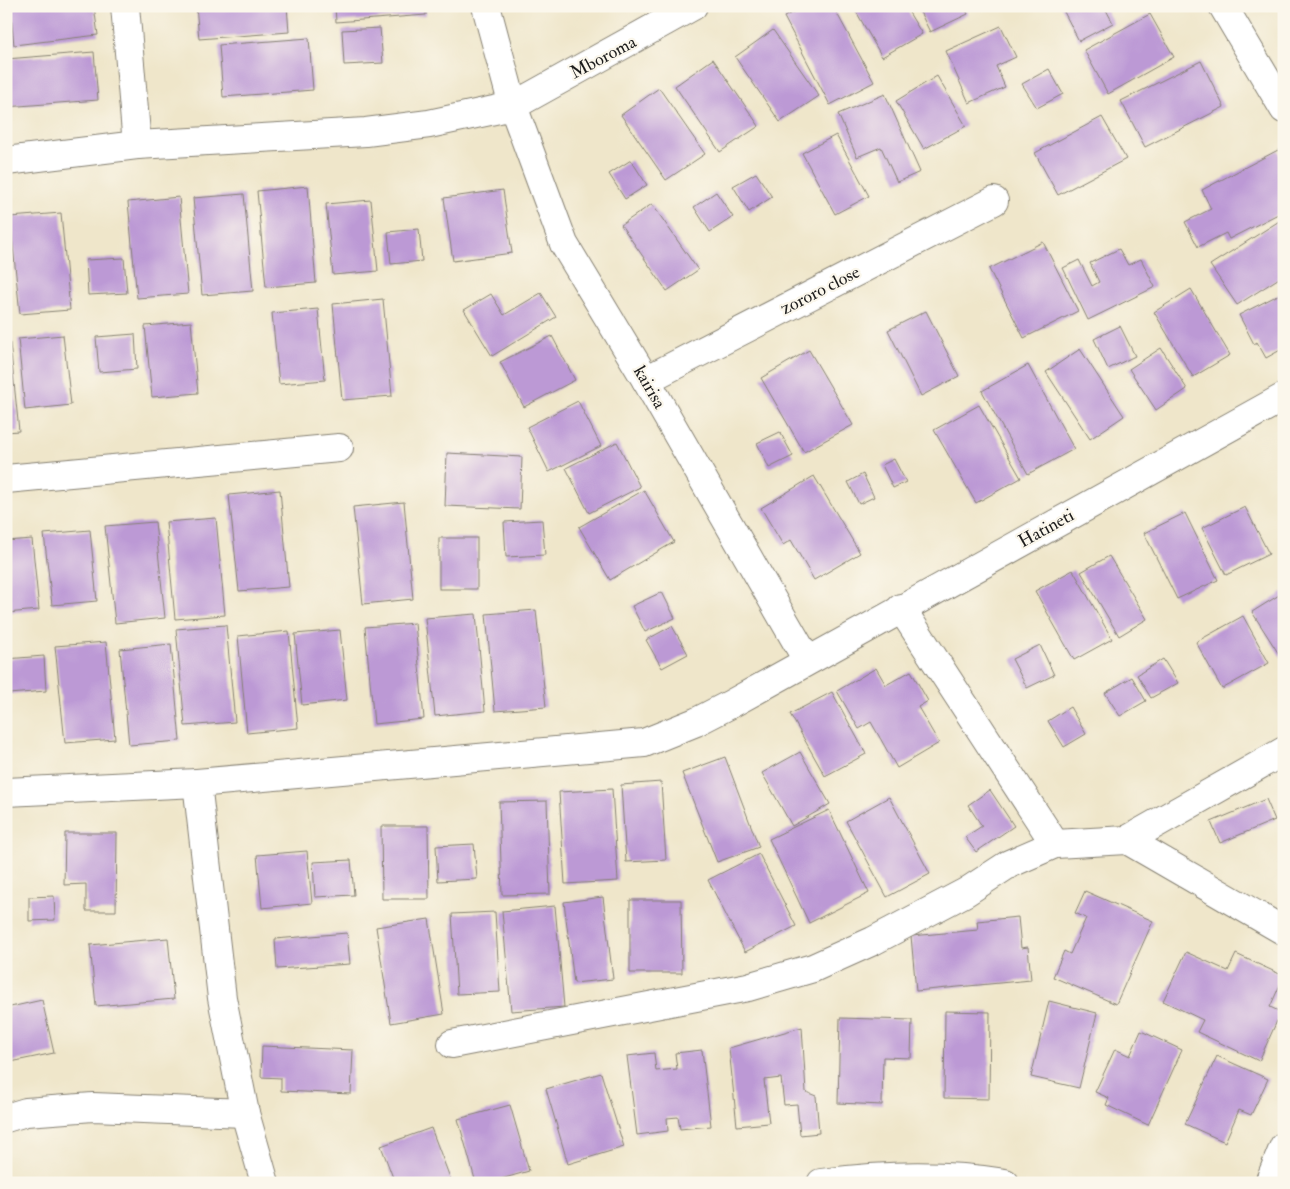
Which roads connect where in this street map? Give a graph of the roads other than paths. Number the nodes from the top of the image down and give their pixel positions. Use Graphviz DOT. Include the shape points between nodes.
graph roads {
  1 [pos="125,6"];
  2 [pos="486,6"];
  3 [pos="693,6"];
  4 [pos="1224,6"];
  5 [pos="513,106"];
  6 [pos="1284,109"];
  7 [pos="136,146"];
  8 [pos="6,161"];
  9 [pos="994,201"];
  10 [pos="646,380"];
  11 [pos="1284,398"];
  12 [pos="339,448"];
  13 [pos="6,479"];
  14 [pos="901,608"];
  15 [pos="807,660"];
  16 [pos="1284,751"];
  17 [pos="197,783"];
  18 [pos="6,792"];
  19 [pos="1127,840"];
  20 [pos="1055,844"];
  21 [pos="1284,931"];
  22 [pos="452,1044"];
  23 [pos="245,1113"];
  24 [pos="6,1118"];
  25 [pos="1284,1146"];
  26 [pos="265,1183"];
  27 [pos="821,1183"];
  28 [pos="1005,1183"];
  29 [pos="1269,1183"];
  1 -- 7 [label="street"];
  2 -- 5 [label="street, kairisa"];
  3 -- 5 [label="street, Mboroma"];
  4 -- 6 [label="street"];
  5 -- 7 [label="street, Mboroma" via="429,124 366,132"];
  5 -- 10 [label="street, kairisa" via="564,244"];
  7 -- 8 [label="street, Mboroma"];
  9 -- 10 [label="street, zororo close"];
  10 -- 15 [label="street, kairisa"];
  11 -- 14 [label="street, Hatineti"];
  12 -- 13 [label="street"];
  14 -- 15 [label="street, Hatineti"];
  14 -- 20 [label="street"];
  15 -- 17 [label="street, Hatineti" via="696,722 644,742"];
  16 -- 19 [label="street"];
  17 -- 18 [label="street, Hatineti"];
  17 -- 23 [label="street" via="222,998"];
  19 -- 20 [label="street"];
  19 -- 21 [label="street"];
  20 -- 22 [label="street" via="1009,864 966,892 874,941 813,968 748,988"];
  23 -- 24 [label="street" via="92,1107 26,1112"];
  23 -- 26 [label="street"];
  25 -- 29 [label="street"];
  27 -- 28 [label="street" via="873,1176 981,1179"];
}
